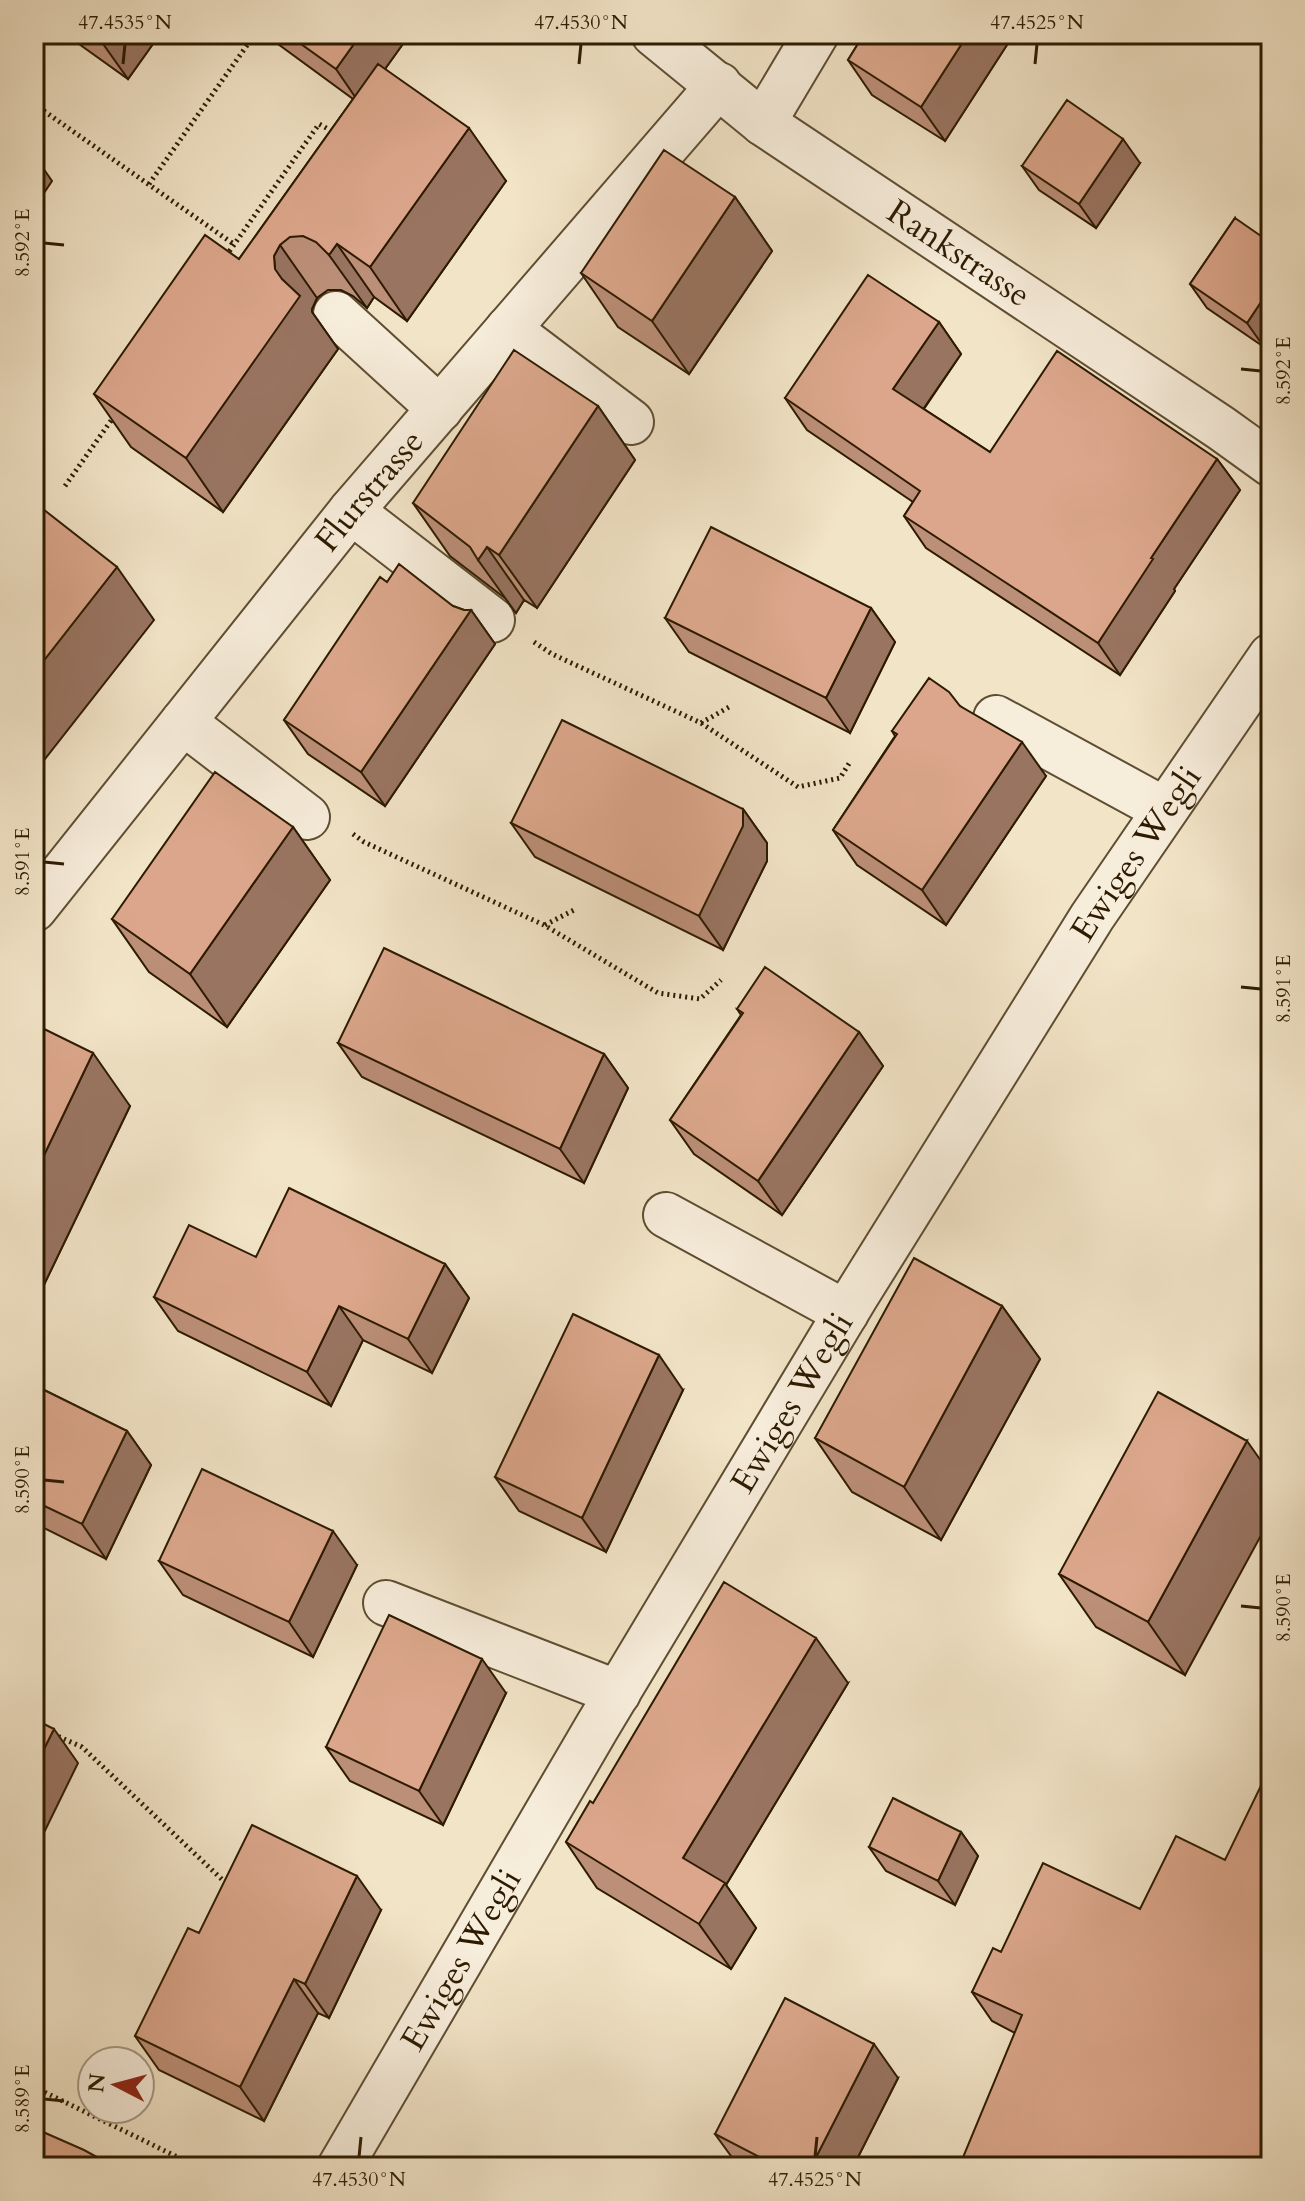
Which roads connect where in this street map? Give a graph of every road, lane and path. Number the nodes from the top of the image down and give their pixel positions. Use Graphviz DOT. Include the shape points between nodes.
graph roads {
  1 [pos="255,34"];
  2 [pos="654,34"];
  3 [pos="816,34"];
  4 [pos="719,85"];
  5 [pos="34,104"];
  6 [pos="763,123"];
  7 [pos="345,139"];
  8 [pos="149,184"];
  9 [pos="235,245"];
  10 [pos="226,258"];
  11 [pos="336,314"];
  12 [pos="508,329"];
  13 [pos="440,409"];
  14 [pos="119,410"];
  15 [pos="631,422"];
  16 [pos="1271,464"];
  17 [pos="65,486"];
  18 [pos="351,511"];
  19 [pos="492,620"];
  20 [pos="552,654"];
  21 [pos="1271,656"];
  22 [pos="729,707"];
  23 [pos="996,718"];
  24 [pos="183,722"];
  25 [pos="701,723"];
  26 [pos="850,762"];
  27 [pos="1165,810"];
  28 [pos="307,817"];
  29 [pos="364,842"];
  30 [pos="34,909"];
  31 [pos="576,909"];
  32 [pos="544,925"];
  33 [pos="721,980"];
  34 [pos="666,1215"];
  35 [pos="846,1313"];
  36 [pos="386,1603"];
  37 [pos="618,1693"];
  38 [pos="46,1730"];
  39 [pos="239,1896"];
  40 [pos="34,2087"];
  41 [pos="198,2167"];
  42 [pos="340,2167"];
  1 -- 8 [label="path"];
  2 -- 4 [label="street, Rankstrasse"];
  3 -- 6 [label="street"];
  4 -- 6 [label="street, Rankstrasse"];
  4 -- 12 [label="street, Flurstrasse"];
  5 -- 8 [label="path"];
  6 -- 16 [label="street, Rankstrasse"];
  7 -- 9 [label="path" via="319,124"];
  8 -- 9 [label="path"];
  9 -- 10 [label="path"];
  11 -- 13 [label="street"];
  12 -- 13 [label="street, Flurstrasse"];
  12 -- 15 [label="street"];
  13 -- 18 [label="street, Flurstrasse"];
  14 -- 17 [label="path"];
  18 -- 19 [label="street"];
  18 -- 24 [label="street, Flurstrasse"];
  20 -- 25 [label="path"];
  21 -- 27 [label="street, Ewiges Wegli"];
  22 -- 25 [label="path"];
  23 -- 27 [label="street"];
  24 -- 28 [label="street"];
  24 -- 30 [label="street, Flurstrasse"];
  25 -- 26 [label="path" via="798,787 840,778"];
  27 -- 35 [label="street, Ewiges Wegli" via="1092,917"];
  29 -- 32 [label="path"];
  31 -- 32 [label="path"];
  32 -- 33 [label="path" via="658,993 700,999"];
  34 -- 35 [label="street"];
  35 -- 37 [label="street, Ewiges Wegli"];
  36 -- 37 [label="street"];
  37 -- 42 [label="street, Ewiges Wegli"];
  38 -- 39 [label="path" via="82,1747"];
  40 -- 41 [label="path"];
}
